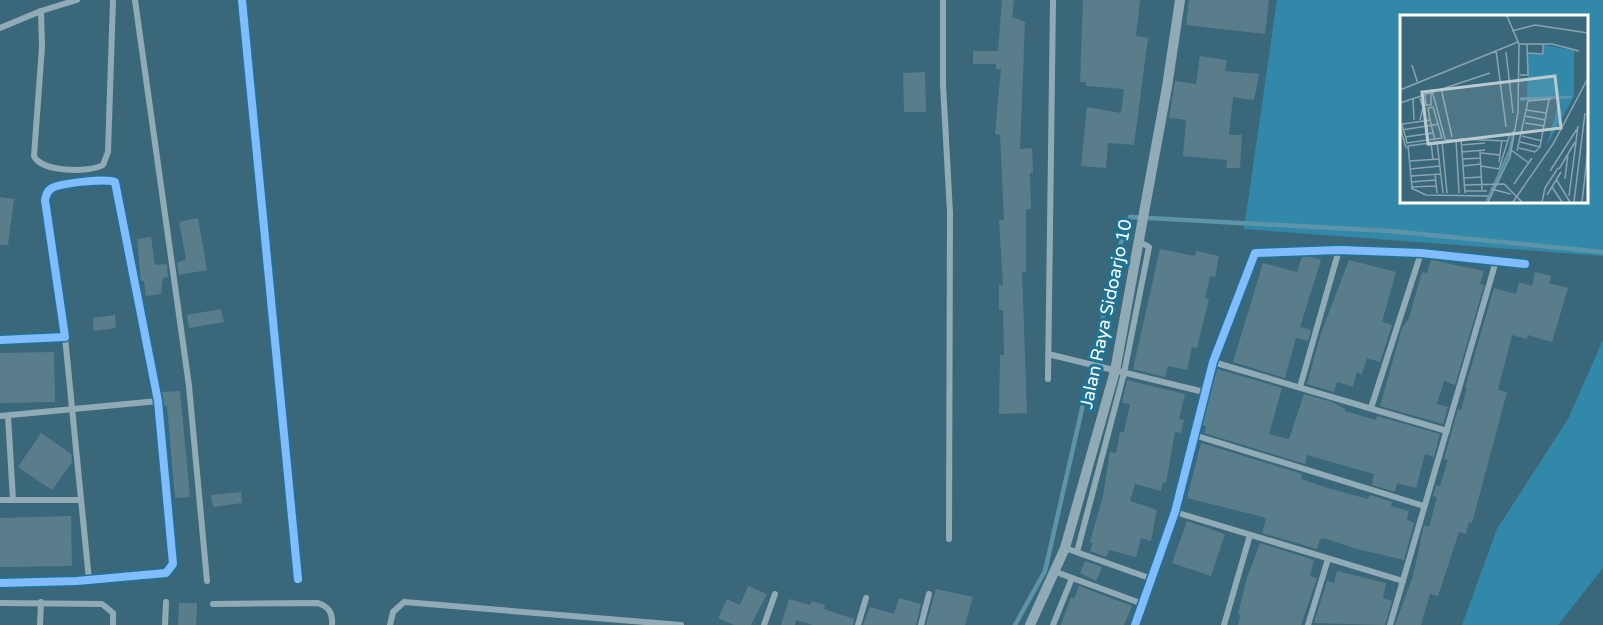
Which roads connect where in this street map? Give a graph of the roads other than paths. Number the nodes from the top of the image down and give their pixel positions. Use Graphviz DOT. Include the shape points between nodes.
graph roads {
  1 [pos="76,0"];
  2 [pos="113,0"];
  3 [pos="135,0"];
  4 [pos="242,0"];
  5 [pos="943,0"];
  6 [pos="1053,0"];
  7 [pos="1180,0"];
  8 [pos="41,11"];
  9 [pos="0,28"];
  10 [pos="1339,250"];
  11 [pos="1421,253"];
  12 [pos="1496,261"];
  13 [pos="1525,264"];
  14 [pos="65,337"];
  15 [pos="0,340"];
  16 [pos="1048,354"];
  17 [pos="1213,362"];
  18 [pos="1114,370"];
  19 [pos="1048,379"];
  20 [pos="1300,387"];
  21 [pos="1204,392"];
  22 [pos="158,401"];
  23 [pos="1371,408"];
  24 [pos="72,410"];
  25 [pos="0,416"];
  26 [pos="8,416"];
  27 [pos="1447,431"];
  28 [pos="1194,435"];
  29 [pos="0,500"];
  30 [pos="13,500"];
  31 [pos="81,500"];
  32 [pos="1424,506"];
  33 [pos="1175,512"];
  34 [pos="1250,535"];
  35 [pos="949,539"];
  36 [pos="1065,548"];
  37 [pos="1077,552"];
  38 [pos="1328,559"];
  39 [pos="1056,572"];
  40 [pos="1072,578"];
  41 [pos="298,579"];
  42 [pos="1152,579"];
  43 [pos="90,580"];
  44 [pos="207,581"];
  45 [pos="1403,582"];
  46 [pos="0,583"];
  47 [pos="775,594"];
  48 [pos="929,594"];
  49 [pos="866,598"];
  50 [pos="41,602"];
  51 [pos="166,602"];
  52 [pos="0,603"];
  53 [pos="213,604"];
  54 [pos="1143,604"];
  55 [pos="40,625"];
  56 [pos="113,625"];
  57 [pos="165,625"];
  58 [pos="332,625"];
  59 [pos="390,625"];
  60 [pos="681,625"];
  61 [pos="764,625"];
  62 [pos="858,625"];
  63 [pos="921,625"];
  64 [pos="1030,625"];
  65 [pos="1053,625"];
  66 [pos="1135,625"];
  67 [pos="1224,625"];
  68 [pos="1308,625"];
  69 [pos="1390,625"];
  1 -- 8 [label="street"];
  2 -- 8 [label="street" via="108,153 103,165 91,170 47,168 34,156"];
  3 -- 44 [label="street" via="189,386"];
  4 -- 41 [label="street"];
  5 -- 35 [label="street" via="950,225"];
  6 -- 16 [label="street"];
  7 -- 18 [label="street, Jalan Raya Sidoarjo 10"];
  8 -- 9 [label="street"];
  10 -- 11 [label="street"];
  10 -- 17 [label="street" via="1255,253"];
  10 -- 20 [label="street"];
  11 -- 12 [label="street"];
  11 -- 23 [label="street"];
  12 -- 13 [label="street"];
  12 -- 27 [label="street"];
  14 -- 15 [label="street"];
  14 -- 22 [label="street" via="46,196 55,186 112,180 118,189"];
  14 -- 24 [label="street"];
  16 -- 18 [label="street"];
  16 -- 19 [label="street"];
  17 -- 20 [label="street"];
  17 -- 21 [label="street"];
  18 -- 21 [label="street"];
  18 -- 36 [label="street, Jalan Raya Sidoarjo 10"];
  18 -- 37 [label="street"];
  20 -- 23 [label="street"];
  21 -- 28 [label="street"];
  22 -- 24 [label="street"];
  22 -- 43 [label="street" via="173,564 166,573"];
  23 -- 27 [label="street"];
  24 -- 26 [label="street"];
  24 -- 31 [label="street"];
  25 -- 26 [label="street"];
  26 -- 30 [label="street"];
  27 -- 32 [label="street"];
  28 -- 32 [label="street"];
  28 -- 33 [label="street"];
  29 -- 30 [label="street"];
  30 -- 31 [label="street"];
  31 -- 43 [label="street"];
  32 -- 45 [label="street"];
  33 -- 34 [label="street"];
  33 -- 42 [label="street"];
  34 -- 38 [label="street"];
  34 -- 67 [label="street"];
  36 -- 37 [label="street"];
  36 -- 39 [label="street, Jalan Raya Sidoarjo 10"];
  37 -- 42 [label="street"];
  38 -- 45 [label="street"];
  38 -- 68 [label="street"];
  39 -- 40 [label="street"];
  39 -- 64 [label="street, Jalan Raya Sidoarjo 10"];
  40 -- 54 [label="street"];
  40 -- 65 [label="street"];
  42 -- 54 [label="street"];
  43 -- 46 [label="street"];
  45 -- 69 [label="street"];
  47 -- 61 [label="street"];
  48 -- 63 [label="street"];
  49 -- 62 [label="street"];
  50 -- 52 [label="street"];
  50 -- 55 [label="street"];
  50 -- 56 [label="street" via="102,604 113,613"];
  51 -- 57 [label="street"];
  53 -- 58 [label="street" via="318,603 330,610"];
  54 -- 66 [label="street"];
  59 -- 60 [label="street" via="393,612 404,602"];
}
